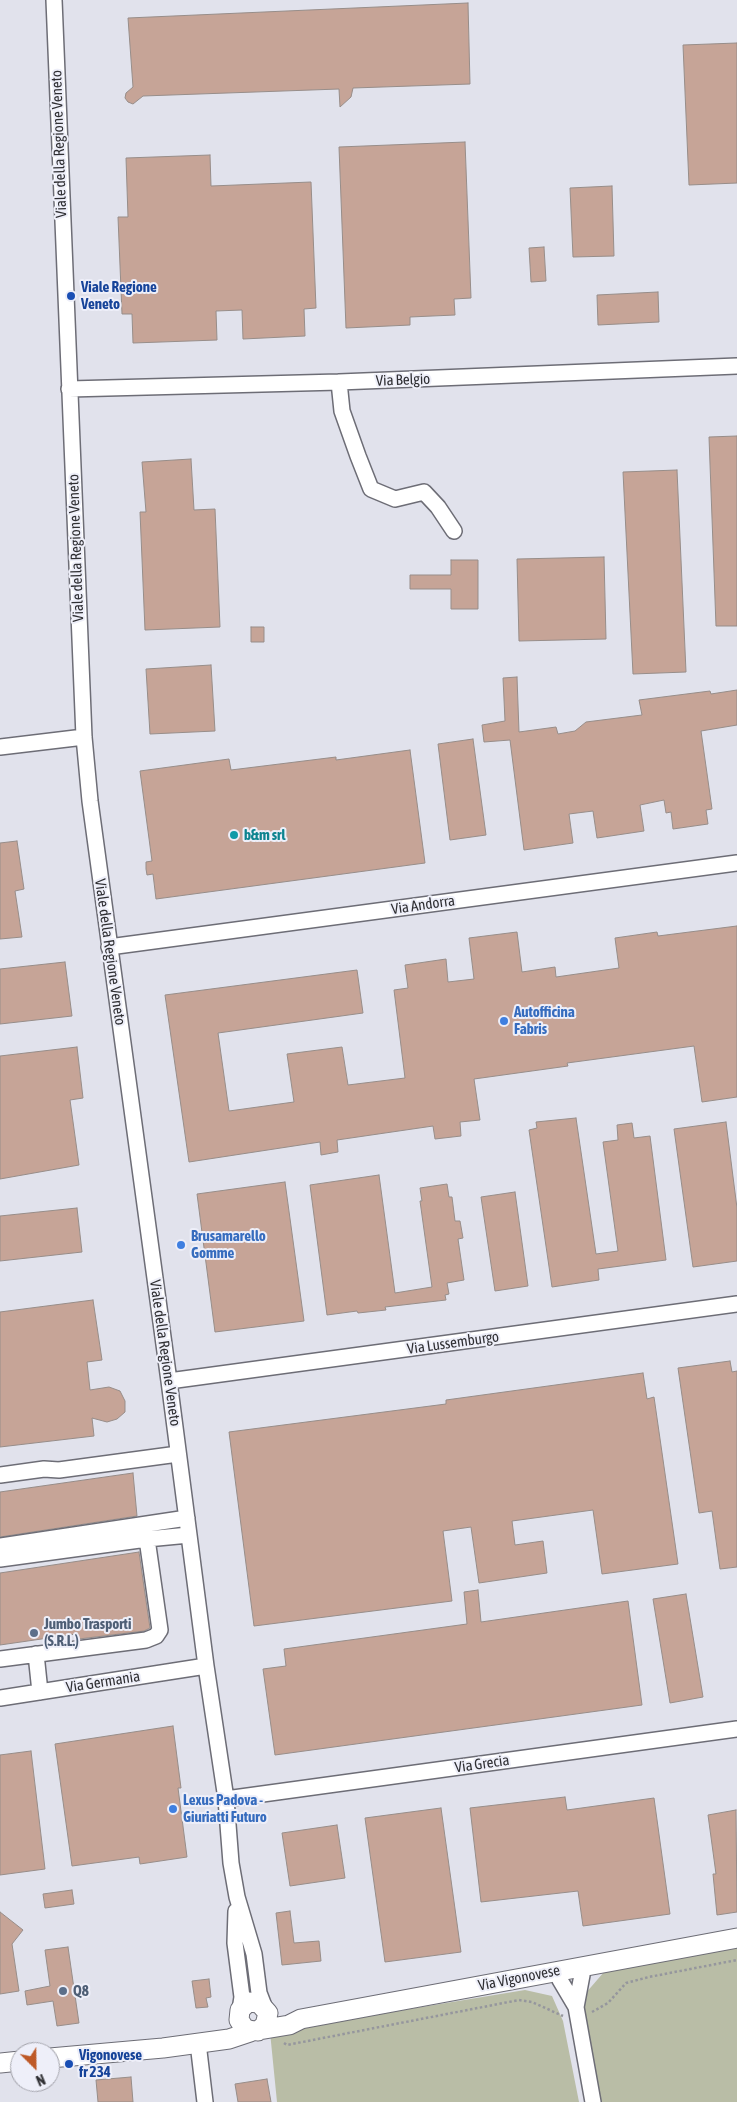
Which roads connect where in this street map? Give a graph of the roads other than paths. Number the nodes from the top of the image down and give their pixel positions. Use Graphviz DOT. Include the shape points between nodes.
graph roads {
  1 [pos="54,0"];
  2 [pos="737,366"];
  3 [pos="339,382"];
  4 [pos="69,389"];
  5 [pos="454,530"];
  6 [pos="84,737"];
  7 [pos="0,747"];
  8 [pos="737,862"];
  9 [pos="109,947"];
  10 [pos="737,1304"];
  11 [pos="169,1381"];
  12 [pos="178,1454"];
  13 [pos="0,1475"];
  14 [pos="186,1518"];
  15 [pos="189,1535"];
  16 [pos="148,1540"];
  17 [pos="0,1546"];
  18 [pos="0,1559"];
  19 [pos="36,1654"];
  20 [pos="0,1658"];
  21 [pos="206,1666"];
  22 [pos="40,1692"];
  23 [pos="0,1698"];
  24 [pos="737,1728"];
  25 [pos="226,1799"];
  26 [pos="237,1897"];
  27 [pos="737,1938"];
  28 [pos="581,1966"];
  29 [pos="559,1970"];
  30 [pos="266,2009"];
  31 [pos="239,2012"];
  32 [pos="572,2012"];
  33 [pos="301,2019"];
  34 [pos="256,2031"];
  35 [pos="207,2041"];
  36 [pos="60,2057"];
  37 [pos="206,2102"];
  38 [pos="593,2102"];
  1 -- 4 [label="street, Viale della Regione Veneto"];
  2 -- 3 [label="street, Via Belgio"];
  3 -- 4 [label="street, Via Belgio"];
  3 -- 5 [label="street" via="342,411 371,489 395,499 424,492"];
  4 -- 6 [label="street, Viale della Regione Veneto"];
  6 -- 7 [label="street"];
  6 -- 9 [label="street, Viale della Regione Veneto"];
  8 -- 9 [label="street, Via Andorra"];
  9 -- 11 [label="street, Viale della Regione Veneto"];
  10 -- 11 [label="street, Via Lussemburgo"];
  11 -- 12 [label="street, Viale della Regione Veneto"];
  12 -- 13 [label="street"];
  12 -- 14 [label="street, Viale della Regione Veneto"];
  14 -- 15 [label="street, Viale della Regione Veneto"];
  14 -- 17 [label="street"];
  15 -- 16 [label="street"];
  15 -- 21 [label="street, Viale della Regione Veneto"];
  16 -- 18 [label="street"];
  16 -- 19 [label="street" via="160,1630 156,1636"];
  19 -- 20 [label="street"];
  19 -- 22 [label="street"];
  21 -- 22 [label="street, Via Germania"];
  21 -- 25 [label="street, Viale della Regione Veneto"];
  22 -- 23 [label="street, Via Germania"];
  24 -- 25 [label="street, Via Grecia"];
  25 -- 26 [label="street, Viale della Regione Veneto"];
  26 -- 30 [label="street, Viale della Regione Veneto" via="254,1954 259,1993"];
  26 -- 31 [label="street, Viale della Regione Veneto" via="235,1943 242,1997"];
  27 -- 28 [label="main road, Via Vigonovese"];
  28 -- 29 [label="main road, Via Vigonovese"];
  28 -- 32 [label="street" via="582,1975"];
  29 -- 32 [label="street"];
  29 -- 33 [label="main road, Via Vigonovese"];
  30 -- 31 [label="main road, Via Vigonovese" via="259,2003 248,2002"];
  30 -- 33 [label="main road, Via Vigonovese"];
  30 -- 34 [label="main road" via="265,2025"];
  31 -- 34 [label="main road" via="244,2029"];
  31 -- 35 [label="main road, Via Vigonovese"];
  32 -- 38 [label="street"];
  33 -- 34 [label="main road, Via Vigonovese" via="289,2025"];
  34 -- 35 [label="main road, Via Vigonovese"];
  35 -- 36 [label="main road, Via Vigonovese"];
  35 -- 37 [label="street"];
}
